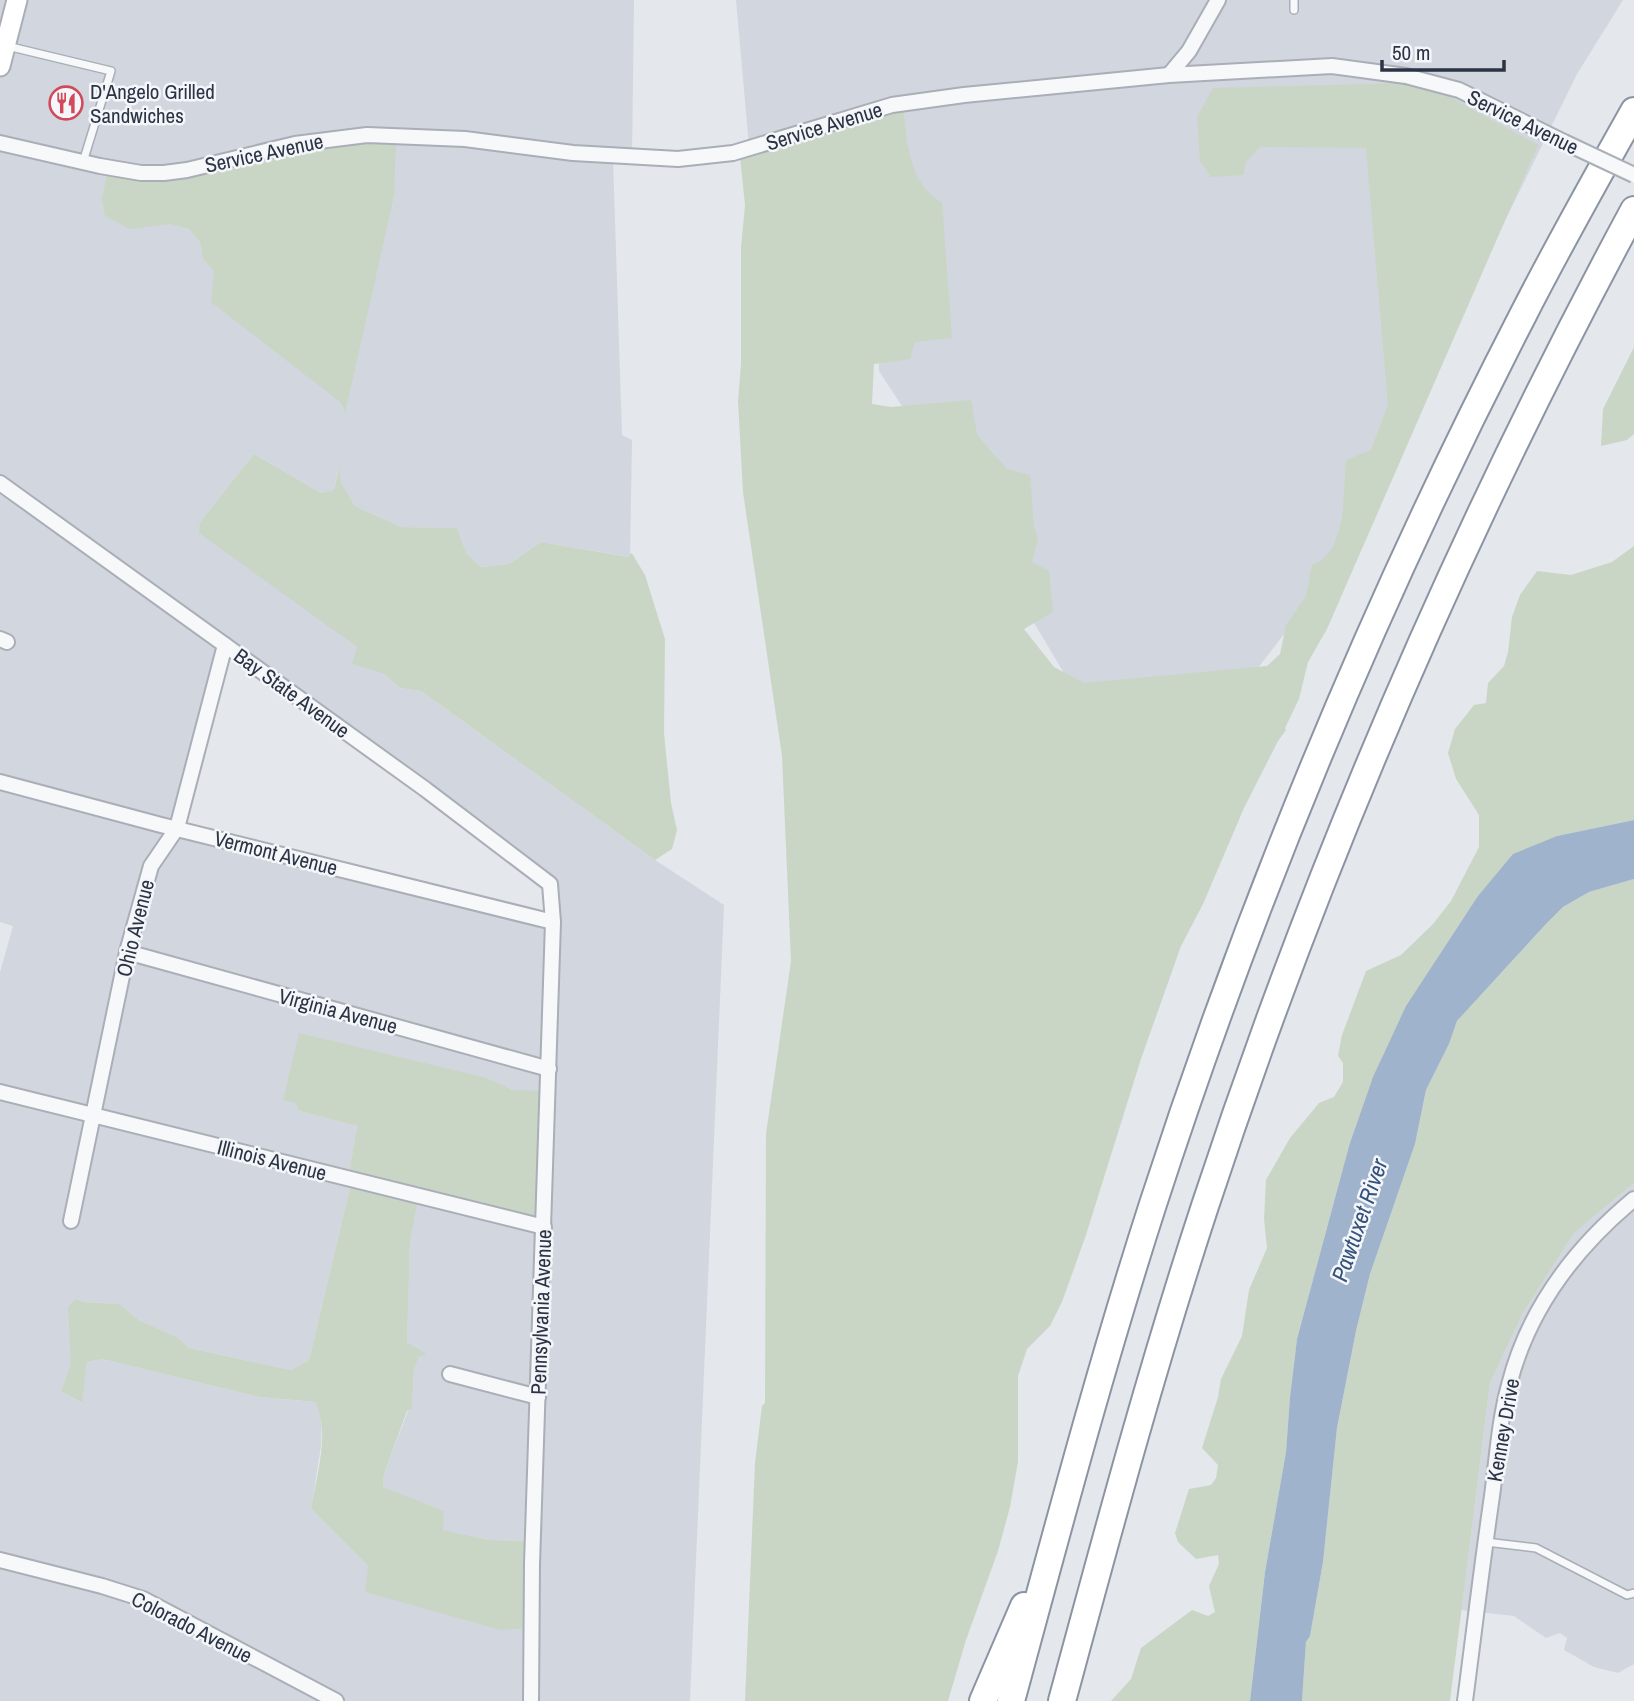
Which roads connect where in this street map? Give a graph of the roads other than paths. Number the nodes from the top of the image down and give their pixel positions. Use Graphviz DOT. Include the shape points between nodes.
graph roads {
  1 [pos="17,0"];
  2 [pos="1218,0"];
  3 [pos="1294,0"];
  4 [pos="1294,9"];
  5 [pos="5,46"];
  6 [pos="0,66"];
  7 [pos="1170,75"];
  8 [pos="1634,111"];
  9 [pos="0,143"];
  10 [pos="83,162"];
  11 [pos="1634,175"];
  12 [pos="1634,210"];
  13 [pos="0,482"];
  14 [pos="225,645"];
  15 [pos="0,782"];
  16 [pos="177,828"];
  17 [pos="552,922"];
  18 [pos="127,953"];
  19 [pos="549,1069"];
  20 [pos="0,1092"];
  21 [pos="92,1116"];
  22 [pos="1634,1199"];
  23 [pos="71,1221"];
  24 [pos="544,1227"];
  25 [pos="450,1374"];
  26 [pos="538,1397"];
  27 [pos="1485,1542"];
  28 [pos="1051,1552"];
  29 [pos="0,1560"];
  30 [pos="1634,1593"];
  31 [pos="336,1701"];
  32 [pos="531,1701"];
  33 [pos="983,1701"];
  34 [pos="1011,1701"];
  35 [pos="1062,1701"];
  36 [pos="1465,1701"];
  1 -- 5 [label="main road"];
  2 -- 7 [label="street"];
  3 -- 4 [label="lane"];
  5 -- 6 [label="main road"];
  5 -- 10 [label="lane" via="111,71"];
  7 -- 10 [label="street, Service Avenue" via="892,105 733,153 678,159 573,153 465,139 367,135 295,144 164,173"];
  7 -- 11 [label="street, Service Avenue, bridge" via="1332,66 1406,76 1459,90"];
  8 -- 28 [label="highway" via="1545,272 1454,455 1296,811 1153,1203"];
  9 -- 10 [label="street, Service Avenue"];
  12 -- 35 [label="highway" via="1548,374 1444,591 1302,934 1220,1160 1165,1331"];
  13 -- 14 [label="street, Bay State Avenue"];
  14 -- 16 [label="street, Ohio Avenue"];
  14 -- 17 [label="street, Bay State Avenue" via="541,875 552,889"];
  15 -- 16 [label="street, Vermont Avenue"];
  16 -- 17 [label="street, Vermont Avenue"];
  16 -- 18 [label="street, Ohio Avenue" via="151,866"];
  17 -- 19 [label="street, Pennsylvania Avenue"];
  18 -- 19 [label="street, Virginia Avenue"];
  18 -- 21 [label="street, Ohio Avenue"];
  19 -- 24 [label="street, Pennsylvania Avenue"];
  20 -- 21 [label="street, Illinois Avenue"];
  21 -- 23 [label="street, Ohio Avenue"];
  21 -- 24 [label="street, Illinois Avenue"];
  22 -- 27 [label="street, Kenney Drive" via="1605,1223 1553,1285 1520,1350 1508,1386"];
  24 -- 26 [label="street, Pennsylvania Avenue"];
  25 -- 26 [label="street"];
  26 -- 32 [label="street, Pennsylvania Avenue"];
  27 -- 30 [label="lane" via="1536,1548 1627,1595"];
  27 -- 36 [label="street, Kenney Drive"];
  28 -- 33 [label="highway"];
  28 -- 34 [label="highway"];
  29 -- 31 [label="street, Colorado Avenue" via="143,1600"];
}
